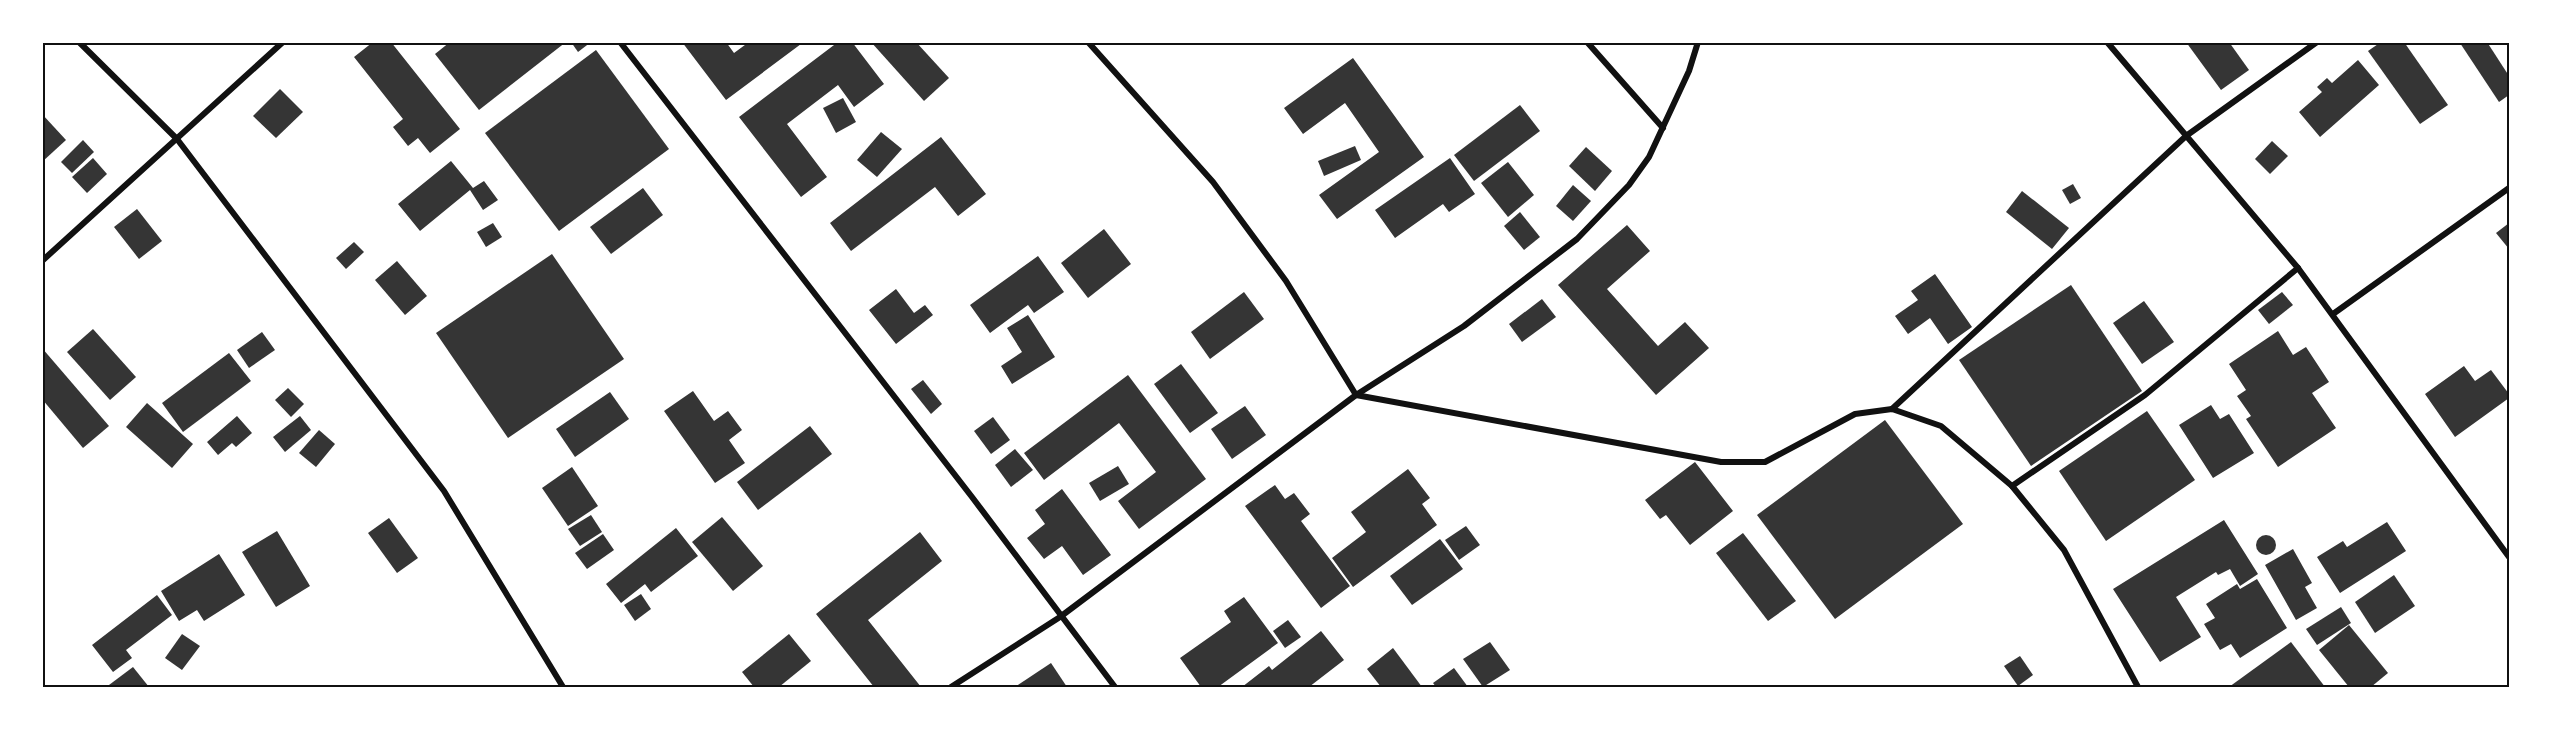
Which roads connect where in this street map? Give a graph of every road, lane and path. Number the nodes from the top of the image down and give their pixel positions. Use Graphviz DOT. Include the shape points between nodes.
graph roads {
  1 [pos="79,42"];
  2 [pos="283,42"];
  3 [pos="620,42"];
  4 [pos="1088,42"];
  5 [pos="1587,42"];
  6 [pos="1698,42"];
  7 [pos="2107,42"];
  8 [pos="2317,42"];
  9 [pos="1663,128"];
  10 [pos="2186,136"];
  11 [pos="177,139"];
  12 [pos="2509,188"];
  13 [pos="42,261"];
  14 [pos="2298,268"];
  15 [pos="2333,314"];
  16 [pos="1356,395"];
  17 [pos="1892,409"];
  18 [pos="2012,486"];
  19 [pos="2509,557"];
  20 [pos="1060,617"];
  21 [pos="563,687"];
  22 [pos="951,687"];
  23 [pos="1114,687"];
  24 [pos="2138,687"];
  1 -- 11 [label="street"];
  2 -- 11 [label="street"];
  3 -- 20 [label="street" via="972,497"];
  4 -- 16 [label="street" via="1213,182 1286,281"];
  5 -- 9 [label="street"];
  6 -- 9 [label="street"];
  7 -- 10 [label="street"];
  8 -- 10 [label="street"];
  9 -- 16 [label="street" via="1629,185 1577,239 1464,326"];
  10 -- 14 [label="street"];
  10 -- 17 [label="street"];
  11 -- 13 [label="street"];
  11 -- 21 [label="street" via="444,491"];
  12 -- 15 [label="street"];
  14 -- 15 [label="street"];
  14 -- 18 [label="street" via="2145,395"];
  15 -- 19 [label="street"];
  16 -- 17 [label="street" via="1721,462 1765,462 1855,414"];
  16 -- 20 [label="street"];
  17 -- 18 [label="street" via="1941,426"];
  18 -- 24 [label="street" via="2064,550"];
  20 -- 22 [label="street"];
  20 -- 23 [label="street"];
}
